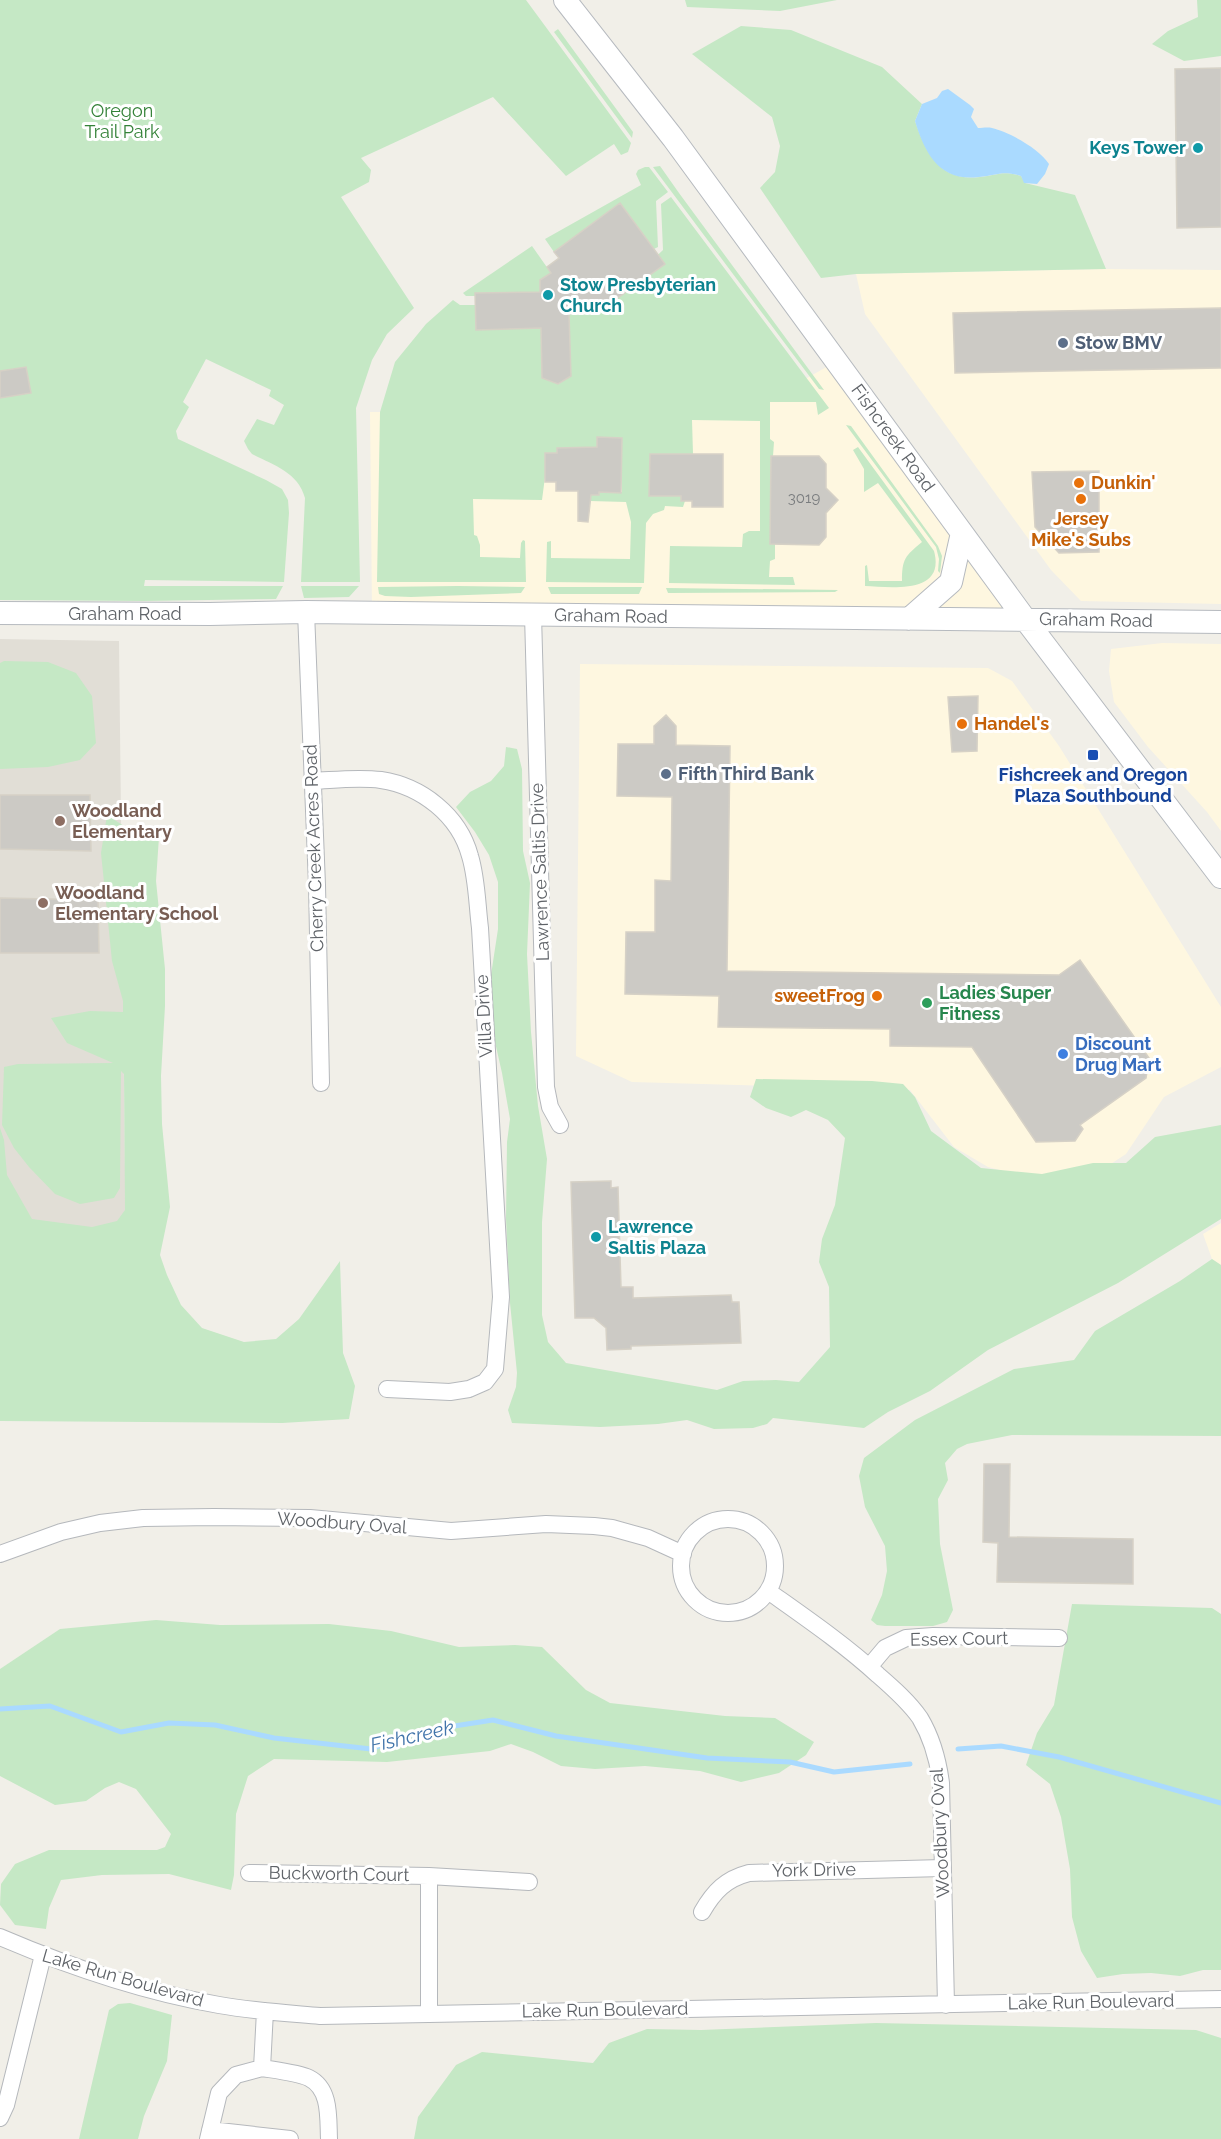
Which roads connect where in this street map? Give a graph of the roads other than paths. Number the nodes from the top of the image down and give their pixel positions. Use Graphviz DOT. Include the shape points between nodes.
graph roads {
  1 [pos="564,0"];
  2 [pos="962,533"];
  3 [pos="306,612"];
  4 [pos="0,613"];
  5 [pos="533,615"];
  6 [pos="909,619"];
  7 [pos="1025,619"];
  8 [pos="1221,622"];
  9 [pos="312,781"];
  10 [pos="1221,877"];
  11 [pos="321,1083"];
  12 [pos="560,1125"];
  13 [pos="387,1389"];
  14 [pos="0,1554"];
  15 [pos="683,1554"];
  16 [pos="768,1591"];
  17 [pos="1059,1638"];
  18 [pos="869,1667"];
  19 [pos="943,1868"];
  20 [pos="249,1873"];
  21 [pos="429,1876"];
  22 [pos="530,1882"];
  23 [pos="702,1912"];
  24 [pos="0,1937"];
  25 [pos="43,1955"];
  26 [pos="1221,1999"];
  27 [pos="946,2005"];
  28 [pos="265,2011"];
  29 [pos="429,2013"];
  30 [pos="261,2068"];
  31 [pos="0,2118"];
  32 [pos="209,2135"];
  33 [pos="290,2139"];
  34 [pos="329,2139"];
  1 -- 2 [label="main road, Fishcreek Road" via="673,138"];
  2 -- 6 [label="main road" via="951,582"];
  2 -- 7 [label="main road, Fishcreek Road"];
  3 -- 4 [label="main road, Graham Road"];
  3 -- 5 [label="main road, Graham Road"];
  3 -- 9 [label="street, Cherry Creek Acres Road"];
  5 -- 6 [label="main road, Graham Road"];
  5 -- 12 [label="street, Lawrence Saltis Drive" via="546,1087 550,1107"];
  6 -- 7 [label="main road, Graham Road"];
  7 -- 8 [label="main road, Graham Road"];
  7 -- 10 [label="main road, Fishcreek Road"];
  9 -- 11 [label="street, Cherry Creek Acres Road"];
  9 -- 13 [label="street, Villa Drive" via="364,779 397,784 426,796 444,811 470,853 480,928 501,1297 495,1369 485,1382 469,1389"];
  14 -- 15 [label="street, Woodbury Oval" via="100,1523 214,1516 310,1518 451,1531 546,1524 594,1526 648,1538"];
  15 -- 16 [label="street" via="680,1570 687,1591 708,1609 737,1613 757,1604"];
  15 -- 16 [label="street" via="699,1529 708,1523 730,1518 751,1524 767,1539 771,1549 774,1572"];
  16 -- 18 [label="street, Woodbury Oval"];
  17 -- 18 [label="street, Essex Court" via="906,1638 885,1648"];
  18 -- 19 [label="street, Woodbury Oval" via="911,1707 930,1737 941,1784"];
  19 -- 23 [label="street, York Drive" via="749,1873 717,1890"];
  19 -- 27 [label="street, Woodbury Oval"];
  20 -- 21 [label="street, Buckworth Court"];
  21 -- 22 [label="street, Buckworth Court"];
  21 -- 29 [label="street, Buckworth Court"];
  24 -- 25 [label="street, Lake Run Boulevard"];
  25 -- 28 [label="street, Lake Run Boulevard" via="179,1996"];
  25 -- 31 [label="street"];
  26 -- 27 [label="street, Lake Run Boulevard"];
  27 -- 29 [label="street, Lake Run Boulevard"];
  28 -- 29 [label="street, Lake Run Boulevard" via="320,2016"];
  28 -- 30 [label="street"];
  30 -- 32 [label="street" via="236,2074 219,2092"];
  30 -- 34 [label="street" via="310,2078 324,2092"];
  32 -- 33 [label="street"];
}
